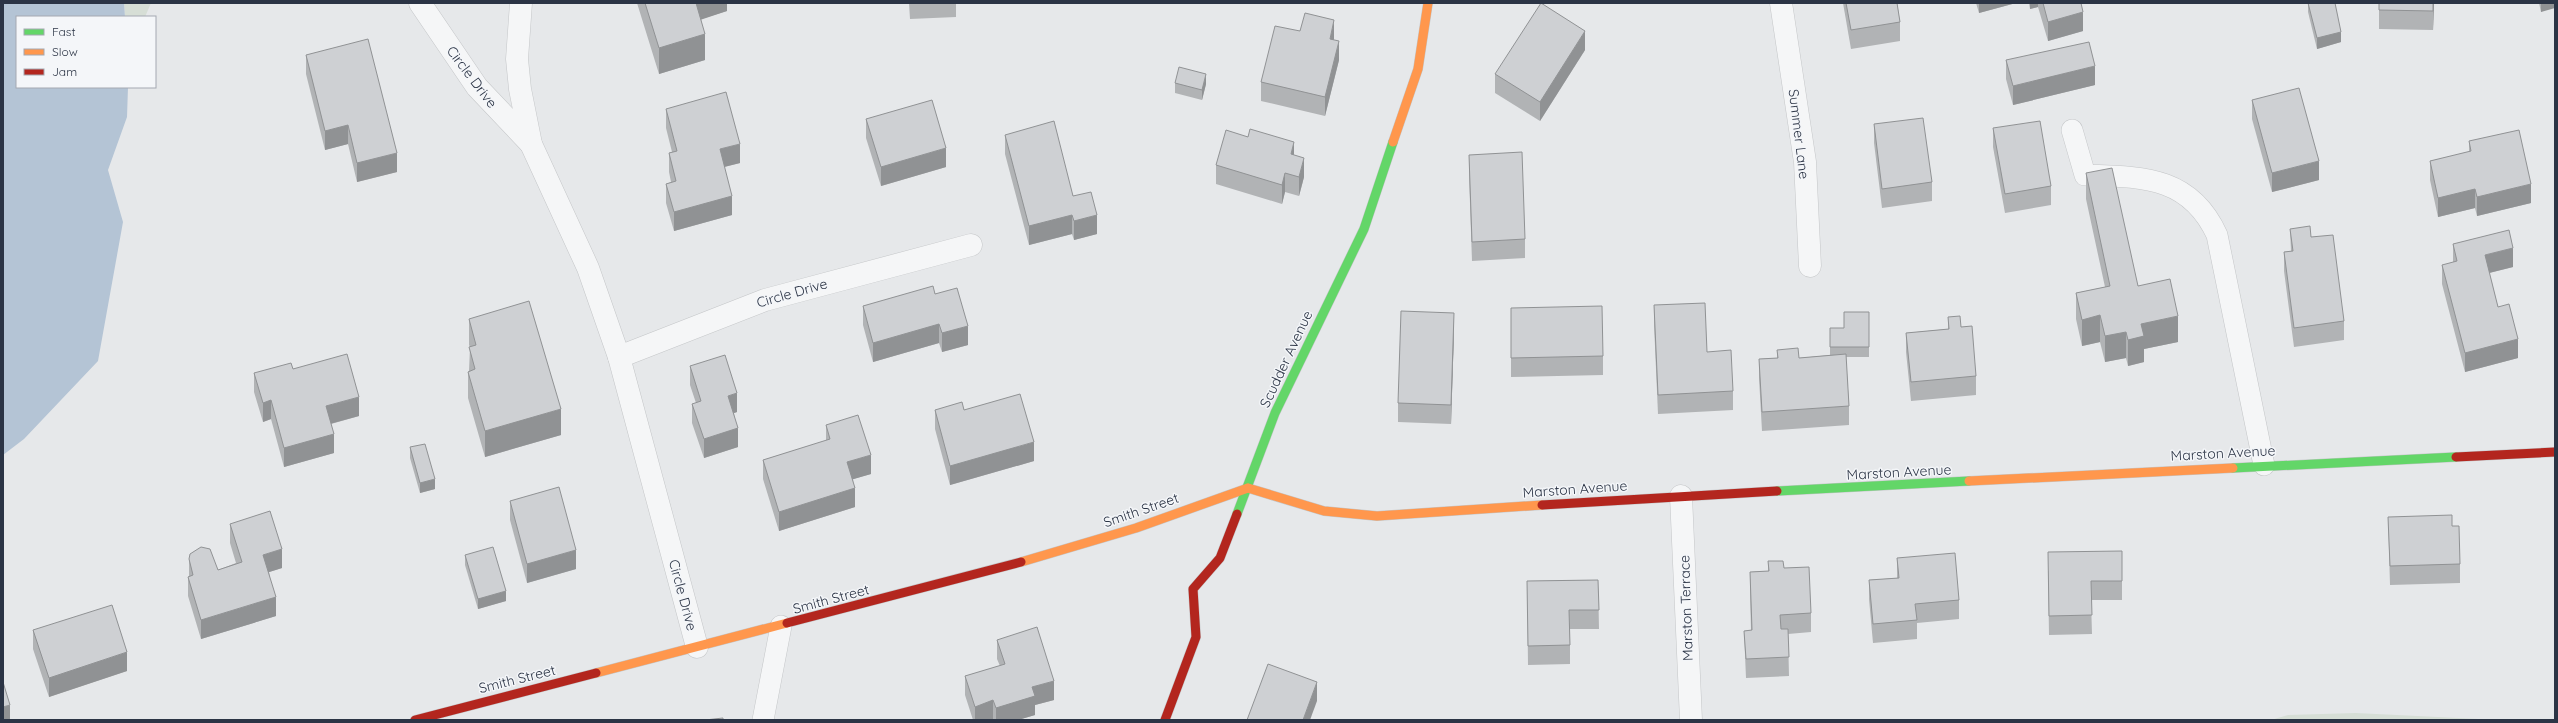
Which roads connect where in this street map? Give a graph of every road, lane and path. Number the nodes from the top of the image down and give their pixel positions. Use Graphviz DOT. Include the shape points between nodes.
graph roads {
  1 [pos="420,3"];
  2 [pos="521,3"];
  3 [pos="1428,3"];
  4 [pos="1781,3"];
  5 [pos="2072,130"];
  6 [pos="531,144"];
  7 [pos="971,245"];
  8 [pos="1810,266"];
  9 [pos="619,357"];
  10 [pos="2555,452"];
  11 [pos="2264,465"];
  12 [pos="1248,488"];
  13 [pos="1681,496"];
  14 [pos="781,626"];
  15 [pos="697,648"];
  16 [pos="415,720"];
  17 [pos="763,720"];
  18 [pos="1165,720"];
  19 [pos="1691,720"];
  1 -- 6 [label="street, Circle Drive" via="477,87"];
  2 -- 6 [label="street, Circle Drive" via="517,59"];
  3 -- 12 [label="main road, Scudder Avenue" via="1418,69 1364,229 1275,413"];
  4 -- 8 [label="street, Summer Lane" via="1805,162"];
  5 -- 11 [label="lane" via="2085,175 2127,176 2158,181 2175,187 2193,199 2211,222 2217,236"];
  6 -- 9 [label="street, Circle Drive" via="588,268"];
  7 -- 9 [label="street, Circle Drive" via="765,300"];
  9 -- 15 [label="street, Circle Drive"];
  10 -- 11 [label="main road, Marston Avenue"];
  11 -- 13 [label="main road, Marston Avenue" via="1950,484"];
  12 -- 13 [label="main road, Marston Avenue" via="1324,511 1377,516"];
  12 -- 14 [label="main road, Smith Street" via="1136,528 1049,555"];
  12 -- 18 [label="main road, Scudder Avenue" via="1220,558 1193,589 1196,637"];
  13 -- 19 [label="street, Marston Terrace"];
  14 -- 15 [label="main road, Smith Street"];
  14 -- 17 [label="lane"];
  15 -- 16 [label="main road, Smith Street"];
}
